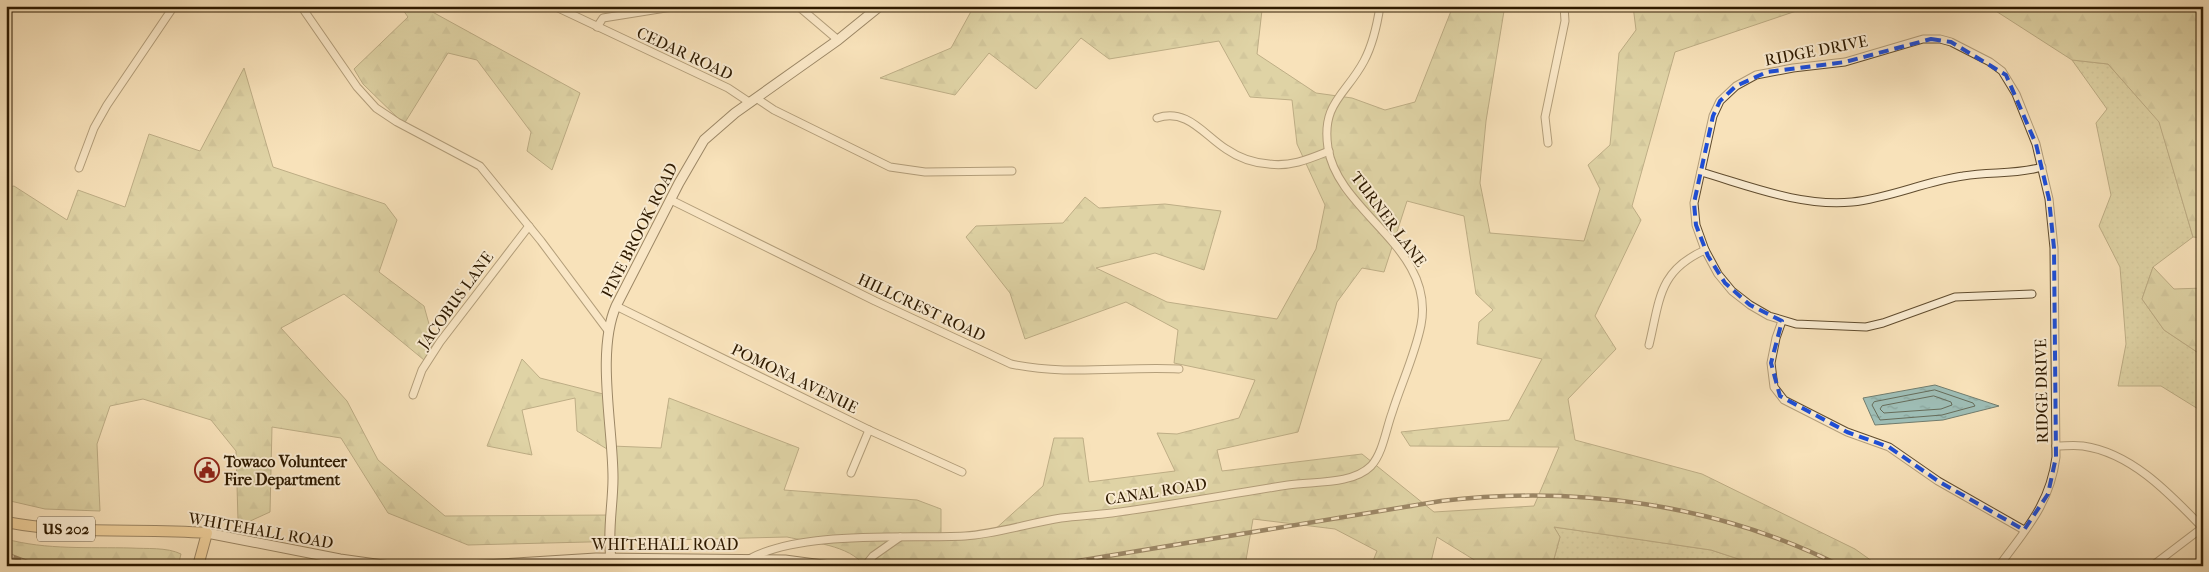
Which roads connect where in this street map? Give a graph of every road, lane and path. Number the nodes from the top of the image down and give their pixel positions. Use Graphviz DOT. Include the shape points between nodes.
graph roads {
  1 [pos="174,6"];
  2 [pos="302,6"];
  3 [pos="554,6"];
  4 [pos="678,6"];
  5 [pos="798,6"];
  6 [pos="880,6"];
  7 [pos="1380,6"];
  8 [pos="1564,6"];
  9 [pos="597,27"];
  10 [pos="838,40"];
  11 [pos="753,100"];
  12 [pos="1157,118"];
  13 [pos="1548,143"];
  14 [pos="1329,151"];
  15 [pos="2042,167"];
  16 [pos="79,168"];
  17 [pos="1012,171"];
  18 [pos="1701,172"];
  19 [pos="671,200"];
  20 [pos="529,226"];
  21 [pos="1705,250"];
  22 [pos="2032,294"];
  23 [pos="616,306"];
  24 [pos="1782,321"];
  25 [pos="609,332"];
  26 [pos="1650,345"];
  27 [pos="1179,368"];
  28 [pos="413,395"];
  29 [pos="1387,428"];
  30 [pos="869,430"];
  31 [pos="2056,446"];
  32 [pos="962,472"];
  33 [pos="851,473"];
  34 [pos="6,522"];
  35 [pos="2202,528"];
  36 [pos="2024,530"];
  37 [pos="207,533"];
  38 [pos="901,537"];
  39 [pos="611,558"];
  40 [pos="749,559"];
  41 [pos="198,566"];
  42 [pos="390,566"];
  43 [pos="469,566"];
  44 [pos="830,566"];
  45 [pos="865,566"];
  46 [pos="1999,566"];
  47 [pos="2152,566"];
  1 -- 16 [label="street" via="107,104"];
  2 -- 20 [label="street" via="368,101 390,119 480,166"];
  3 -- 9 [label="street, CEDAR ROAD"];
  4 -- 9 [label="street" via="603,18"];
  5 -- 10 [label="street"];
  6 -- 10 [label="street, PINE BROOK ROAD"];
  7 -- 14 [label="street, TURNER LANE" via="1370,49 1329,114"];
  8 -- 13 [label="street" via="1565,21 1545,117"];
  9 -- 11 [label="street, CEDAR ROAD"];
  10 -- 11 [label="street, PINE BROOK ROAD"];
  11 -- 17 [label="street, CEDAR ROAD" via="890,167 925,172"];
  11 -- 19 [label="street, PINE BROOK ROAD" via="704,140"];
  12 -- 14 [label="street" via="1169,114 1182,117 1227,150 1258,163 1291,164"];
  14 -- 29 [label="street, TURNER LANE" via="1347,188 1409,264 1421,295 1420,328"];
  15 -- 18 [label="street" via="2008,174 1963,176 1870,199 1837,203 1798,200"];
  15 -- 18 [label="street, RIDGE DRIVE" via="2019,101 2002,70 1951,42 1922,39 1846,62 1767,72 1746,80 1717,106"];
  15 -- 31 [label="street, RIDGE DRIVE" via="2054,248"];
  18 -- 21 [label="street, RIDGE DRIVE" via="1694,202 1699,236"];
  19 -- 23 [label="street, PINE BROOK ROAD"];
  19 -- 27 [label="street, HILLCREST ROAD" via="1011,364 1057,370"];
  20 -- 25 [label="street"];
  20 -- 28 [label="street, JACOBUS LANE" via="440,342 422,370"];
  21 -- 24 [label="street, RIDGE DRIVE" via="1732,291 1750,305"];
  21 -- 26 [label="street" via="1684,261 1668,277"];
  22 -- 24 [label="street, RIDGE DRIVE" via="1955,297 1866,327 1805,326"];
  23 -- 25 [label="street, PINE BROOK ROAD"];
  23 -- 30 [label="street, POMONA AVENUE"];
  24 -- 36 [label="street" via="1771,363 1774,387 1784,400 1847,432 1889,447 1938,482"];
  25 -- 39 [label="street, PINE BROOK ROAD" via="606,367 613,462"];
  29 -- 38 [label="street, CANAL ROAD" via="1378,456 1371,465 1363,472 1330,481 1296,483 1063,518 982,534"];
  30 -- 32 [label="street, POMONA AVENUE"];
  30 -- 33 [label="street"];
  31 -- 35 [label="street" via="2098,449 2128,463 2160,486"];
  31 -- 36 [label="street, RIDGE DRIVE" via="2054,476 2048,494"];
  34 -- 37 [label="main road, WHITEHALL ROAD / US 202" via="59,528"];
  35 -- 47 [label="street"];
  36 -- 46 [label="street, RIDGE DRIVE"];
  37 -- 41 [label="main road"];
  37 -- 42 [label="street, WHITEHALL ROAD"];
  38 -- 40 [label="street, CANAL ROAD" via="810,542 765,550"];
  38 -- 45 [label="street" via="873,556"];
  39 -- 40 [label="street, WHITEHALL ROAD"];
  39 -- 43 [label="street, WHITEHALL ROAD"];
  40 -- 44 [label="street, WHITEHALL ROAD" via="806,561"];
}
